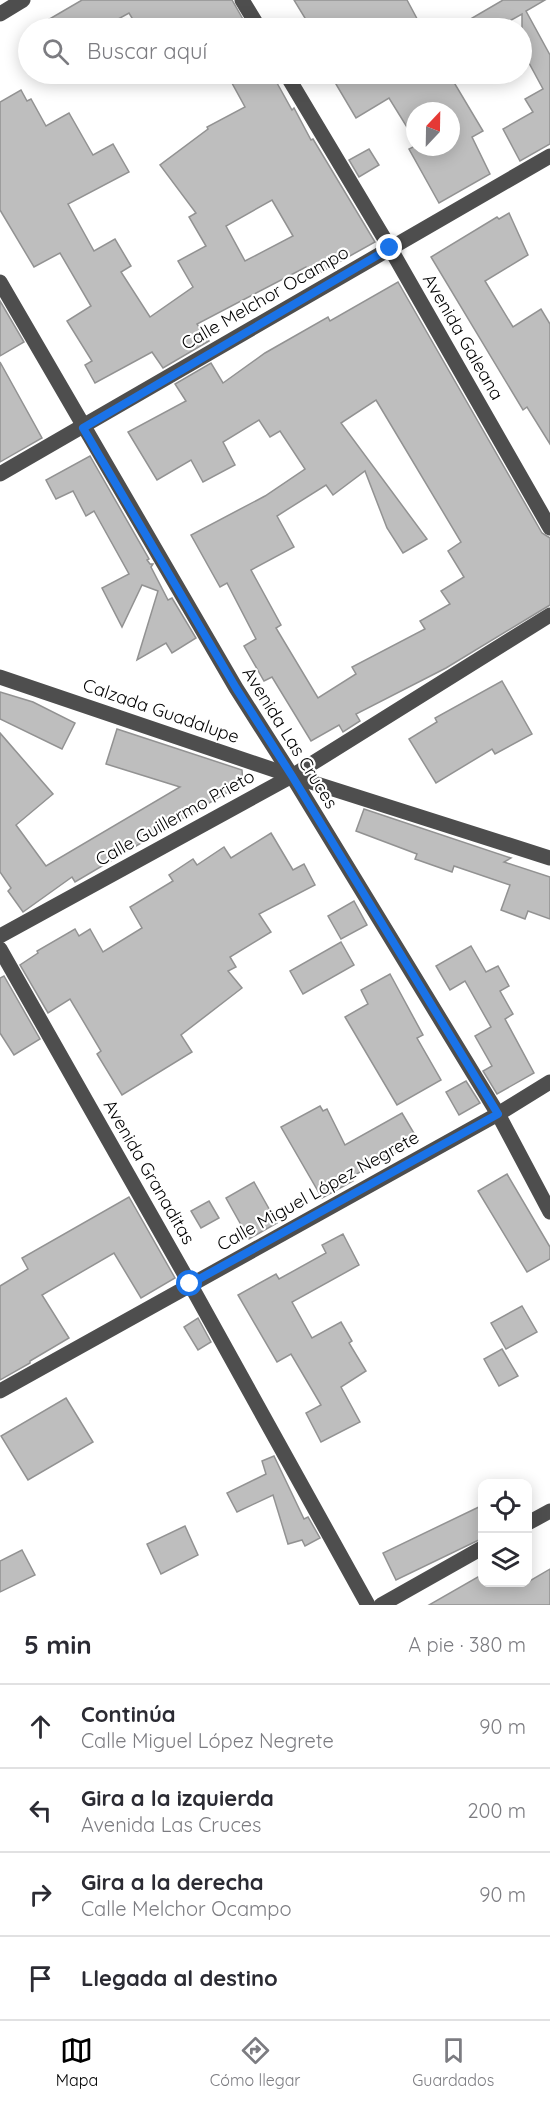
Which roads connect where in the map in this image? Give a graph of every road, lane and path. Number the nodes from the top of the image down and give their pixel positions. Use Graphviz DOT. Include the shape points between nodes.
graph roads {
  1 [pos="23,0"];
  2 [pos="242,0"];
  3 [pos="0,14"];
  4 [pos="253,18"];
  5 [pos="292,84"];
  6 [pos="550,156"];
  7 [pos="390,248"];
  8 [pos="0,282"];
  9 [pos="83,428"];
  10 [pos="0,474"];
  11 [pos="550,528"];
  12 [pos="550,615"];
  13 [pos="0,678"];
  14 [pos="292,776"];
  15 [pos="550,858"];
  16 [pos="0,936"];
  17 [pos="0,949"];
  18 [pos="550,1082"];
  19 [pos="498,1114"];
  20 [pos="550,1212"];
  21 [pos="190,1284"];
  22 [pos="0,1391"];
  23 [pos="550,1511"];
  24 [pos="532,1521"];
  25 [pos="478,1551"];
  26 [pos="368,1605"];
  27 [pos="381,1605"];
  1 -- 3 [label="street"];
  2 -- 4 [label="street"];
  5 -- 7 [label="street, Avenida Galeana"];
  6 -- 7 [label="street, Calle Melchor Ocampo"];
  7 -- 9 [label="street, Calle Melchor Ocampo"];
  7 -- 11 [label="street, Avenida Galeana"];
  8 -- 9 [label="street, Avenida Las Cruces"];
  9 -- 10 [label="street, Calle Melchor Ocampo"];
  9 -- 14 [label="street, Avenida Las Cruces"];
  12 -- 14 [label="street, Calle Guillermo Prieto"];
  13 -- 14 [label="street, Calzada Guadalupe"];
  14 -- 15 [label="street, Calzada Guadalupe"];
  14 -- 16 [label="street, Calle Guillermo Prieto"];
  14 -- 19 [label="street, Avenida Las Cruces"];
  17 -- 21 [label="street, Avenida Granaditas"];
  18 -- 19 [label="street, Calle Miguel López Negrete"];
  19 -- 20 [label="street, Avenida Las Cruces"];
  19 -- 21 [label="street, Calle Miguel López Negrete"];
  21 -- 22 [label="street, Calle Miguel López Negrete"];
  21 -- 26 [label="street, Avenida Granaditas"];
  23 -- 24 [label="street"];
  25 -- 27 [label="street"];
}
